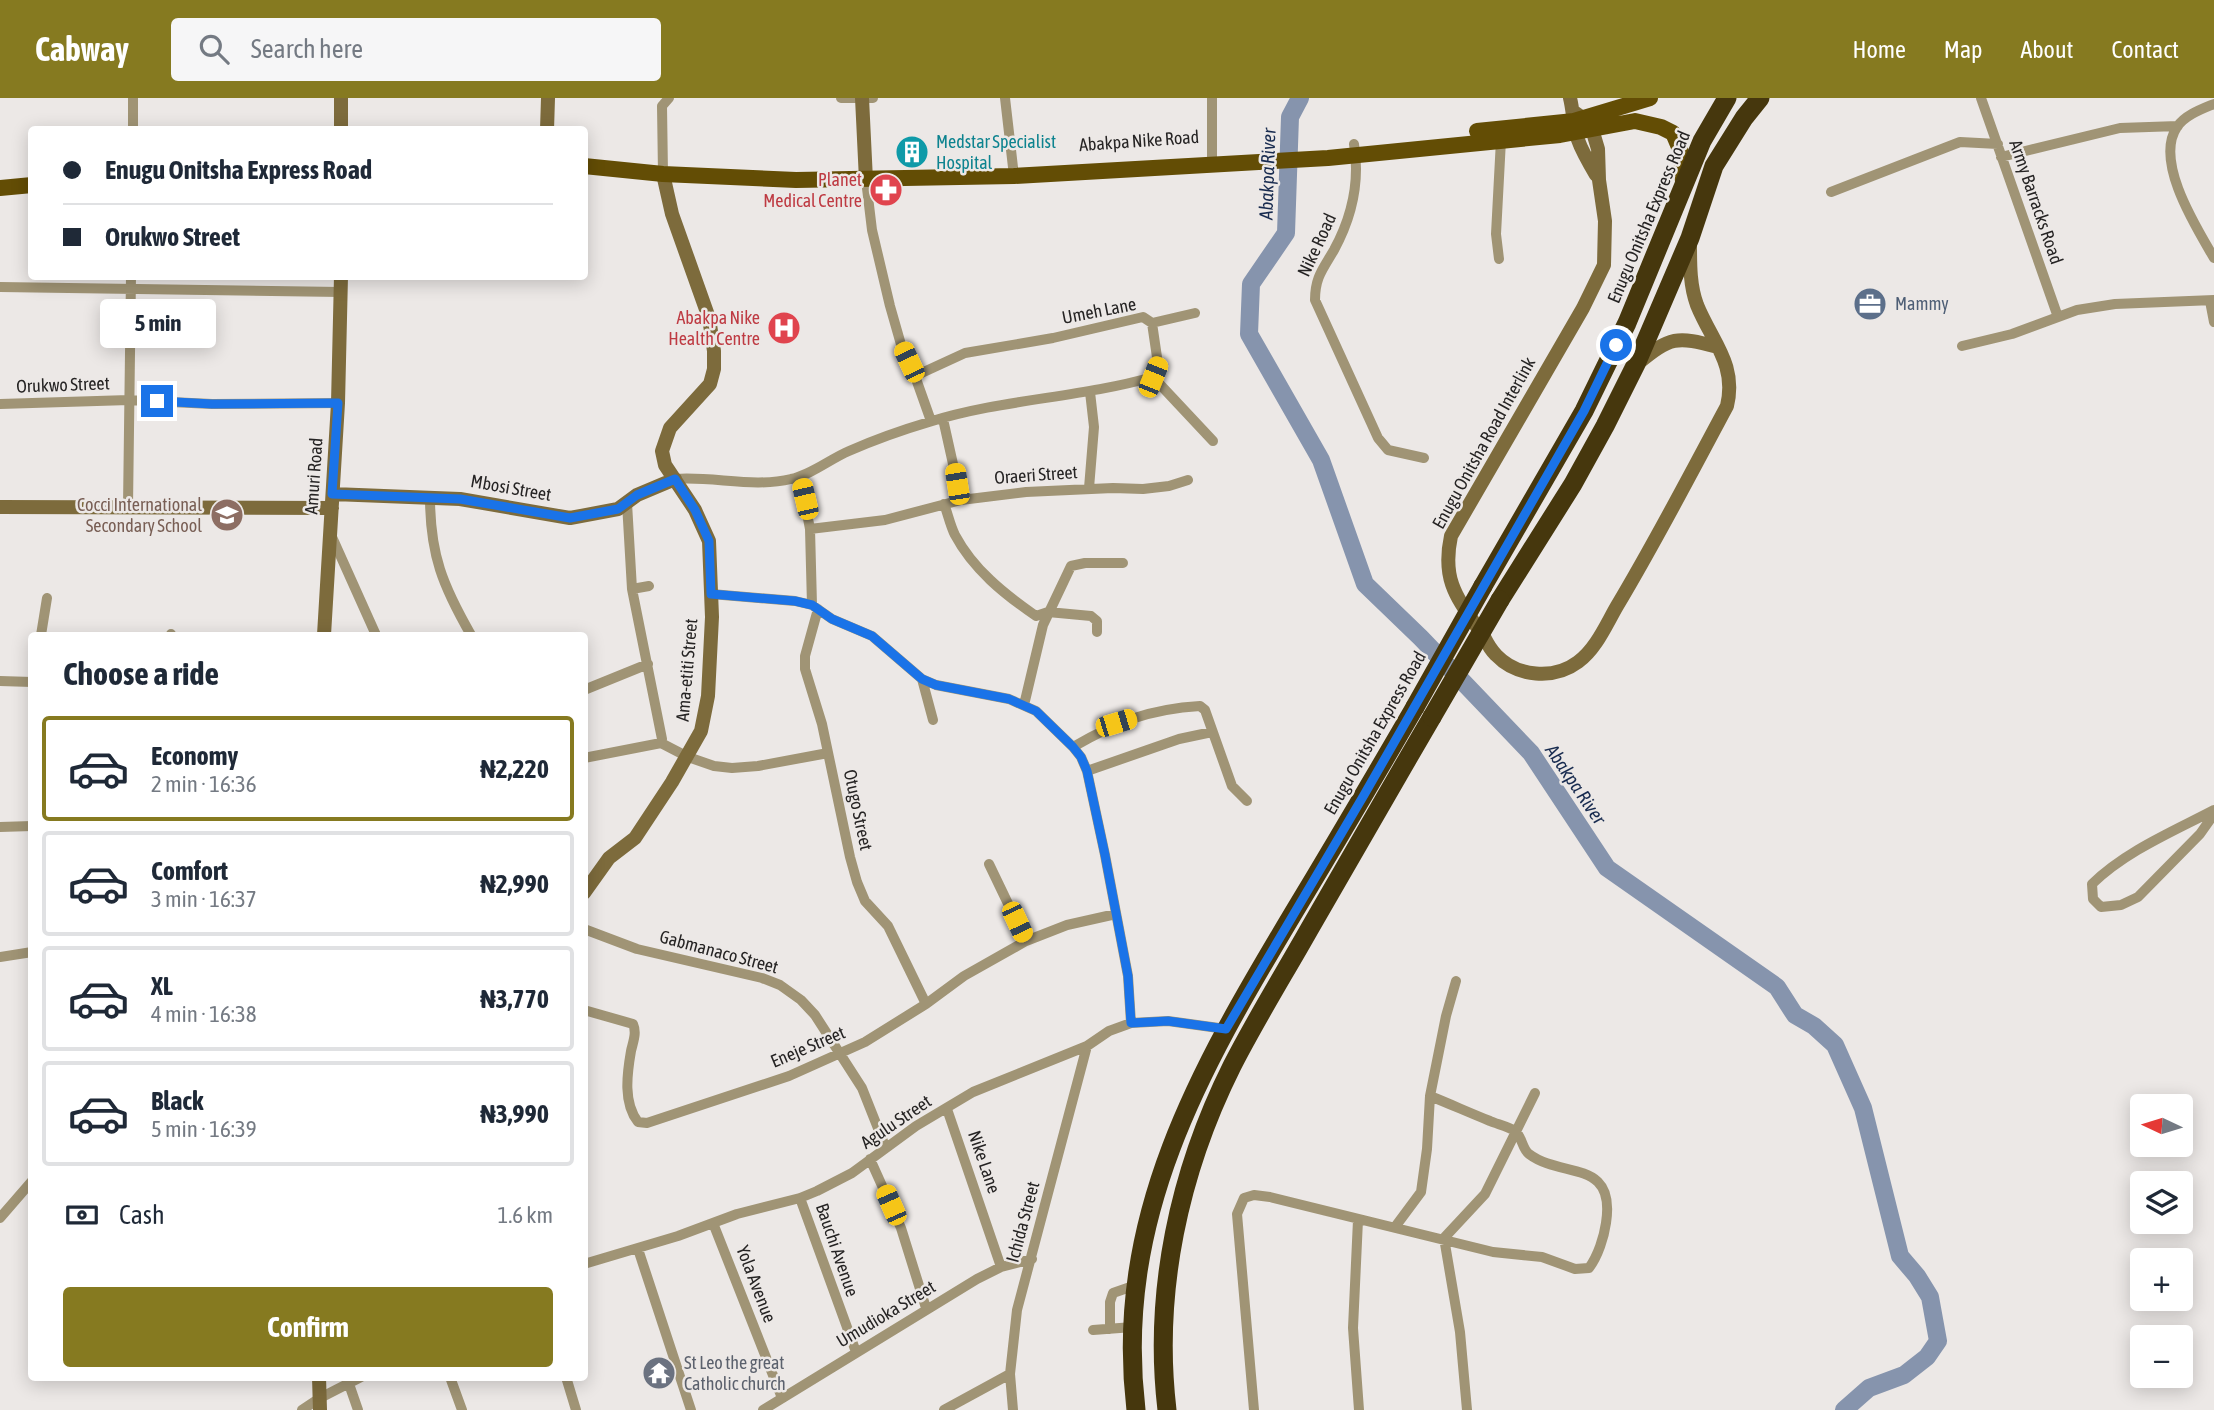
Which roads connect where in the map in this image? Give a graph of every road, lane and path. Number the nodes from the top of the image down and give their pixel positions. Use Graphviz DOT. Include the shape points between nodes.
graph roads {
  1 [pos="133,98"];
  2 [pos="341,98"];
  3 [pos="548,98"];
  4 [pos="669,98"];
  5 [pos="841,98"];
  6 [pos="866,98"];
  7 [pos="1005,98"];
  8 [pos="1212,98"];
  9 [pos="1650,98"];
  10 [pos="1727,98"];
  11 [pos="1760,98"];
  12 [pos="1981,98"];
  13 [pos="2214,104"];
  14 [pos="1582,120"];
  15 [pos="133,126"];
  16 [pos="341,126"];
  17 [pos="547,126"];
  18 [pos="2178,126"];
  19 [pos="1501,139"];
  20 [pos="1998,144"];
  21 [pos="1355,149"];
  22 [pos="2001,157"];
  23 [pos="588,160"];
  24 [pos="1212,161"];
  25 [pos="588,166"];
  26 [pos="663,170"];
  27 [pos="1014,172"];
  28 [pos="866,176"];
  29 [pos="28,185"];
  30 [pos="0,190"];
  31 [pos="28,190"];
  32 [pos="1683,192"];
  33 [pos="1831,192"];
  34 [pos="1690,238"];
  35 [pos="2214,258"];
  36 [pos="1499,259"];
  37 [pos="131,280"];
  38 [pos="341,280"];
  39 [pos="0,287"];
  40 [pos="131,289"];
  41 [pos="341,292"];
  42 [pos="2212,300"];
  43 [pos="1195,313"];
  44 [pos="2058,317"];
  45 [pos="2214,322"];
  46 [pos="1152,323"];
  47 [pos="1962,346"];
  48 [pos="1718,347"];
  49 [pos="1636,364"];
  50 [pos="915,376"];
  51 [pos="1153,377"];
  52 [pos="1090,393"];
  53 [pos="129,400"];
  54 [pos="338,403"];
  55 [pos="0,404"];
  56 [pos="943,419"];
  57 [pos="931,421"];
  58 [pos="1213,441"];
  59 [pos="1424,458"];
  60 [pos="800,477"];
  61 [pos="675,479"];
  62 [pos="1188,480"];
  63 [pos="1088,488"];
  64 [pos="430,497"];
  65 [pos="961,500"];
  66 [pos="332,501"];
  67 [pos="627,503"];
  68 [pos="944,504"];
  69 [pos="128,506"];
  70 [pos="0,507"];
  71 [pos="810,529"];
  72 [pos="330,531"];
  73 [pos="1123,563"];
  74 [pos="649,586"];
  75 [pos="632,589"];
  76 [pos="711,594"];
  77 [pos="47,598"];
  78 [pos="815,607"];
  79 [pos="1045,613"];
  80 [pos="41,632"];
  81 [pos="324,632"];
  82 [pos="375,632"];
  83 [pos="469,632"];
  84 [pos="1097,632"];
  85 [pos="648,664"];
  86 [pos="922,679"];
  87 [pos="0,681"];
  88 [pos="28,682"];
  89 [pos="588,688"];
  90 [pos="1024,705"];
  91 [pos="933,720"];
  92 [pos="1212,732"];
  93 [pos="661,743"];
  94 [pos="1073,747"];
  95 [pos="828,754"];
  96 [pos="588,757"];
  97 [pos="688,757"];
  98 [pos="1087,771"];
  99 [pos="1247,801"];
  100 [pos="2214,812"];
  101 [pos="28,826"];
  102 [pos="0,827"];
  103 [pos="989,864"];
  104 [pos="588,887"];
  105 [pos="1116,914"];
  106 [pos="588,931"];
  107 [pos="1026,941"];
  108 [pos="28,954"];
  109 [pos="0,957"];
  110 [pos="1456,981"];
  111 [pos="926,1004"];
  112 [pos="588,1011"];
  113 [pos="1131,1023"];
  114 [pos="1226,1029"];
  115 [pos="1087,1046"];
  116 [pos="839,1054"];
  117 [pos="1535,1093"];
  118 [pos="1430,1096"];
  119 [pos="947,1109"];
  120 [pos="1516,1132"];
  121 [pos="886,1146"];
  122 [pos="870,1160"];
  123 [pos="28,1186"];
  124 [pos="800,1198"];
  125 [pos="0,1218"];
  126 [pos="1358,1220"];
  127 [pos="713,1223"];
  128 [pos="1395,1227"];
  129 [pos="1444,1238"];
  130 [pos="638,1249"];
  131 [pos="1032,1259"];
  132 [pos="588,1264"];
  133 [pos="1001,1267"];
  134 [pos="1136,1285"];
  135 [pos="926,1308"];
  136 [pos="1133,1327"];
  137 [pos="1110,1329"];
  138 [pos="1093,1330"];
  139 [pos="856,1352"];
  140 [pos="1010,1374"];
  141 [pos="318,1381"];
  142 [pos="354,1381"];
  143 [pos="451,1381"];
  144 [pos="567,1381"];
  145 [pos="349,1384"];
  146 [pos="782,1398"];
  147 [pos="312,1407"];
  148 [pos="358,1410"];
  149 [pos="462,1410"];
  150 [pos="576,1410"];
  151 [pos="691,1410"];
  152 [pos="763,1410"];
  153 [pos="944,1410"];
  154 [pos="1013,1410"];
  155 [pos="1136,1410"];
  156 [pos="1167,1410"];
  157 [pos="1254,1410"];
  158 [pos="1359,1410"];
  159 [pos="1467,1410"];
  1 -- 15 [label="street"];
  2 -- 16 [label="street"];
  3 -- 17 [label="street"];
  4 -- 26 [label="street" via="662,106"];
  5 -- 6 [label="street"];
  6 -- 28 [label="street"];
  7 -- 27 [label="street"];
  8 -- 24 [label="street"];
  9 -- 14 [label="main road, Abakpa Nike Road"];
  10 -- 32 [label="highway, Enugu Onitsha Express Road" via="1703,141"];
  11 -- 34 [label="highway" via="1714,166"];
  12 -- 20 [label="street, Army Barracks Road"];
  13 -- 18 [label="street"];
  14 -- 19 [label="main road, Abakpa Nike Road"];
  14 -- 21 [label="main road, Abakpa Nike Road"];
  14 -- 32 [label="main road" via="1635,121 1673,133 1681,152"];
  14 -- 48 [label="street, Enugu Onitsha Road Interlink" via="1581,148 1599,180 1605,221 1604,265 1451,536 1447,556 1448,577 1458,599 1496,655 1535,674 1559,673 1593,647 1727,406 1730,377"];
  18 -- 22 [label="street" via="2119,128"];
  18 -- 35 [label="street" via="2171,141 2174,176"];
  19 -- 21 [label="main road, Abakpa Nike Road"];
  19 -- 36 [label="street"];
  20 -- 22 [label="street, Army Barracks Road"];
  20 -- 33 [label="street" via="1960,142"];
  21 -- 24 [label="main road, Abakpa Nike Road"];
  21 -- 59 [label="street, Nike Road" via="1353,206 1315,285 1315,300 1378,438 1388,450"];
  22 -- 44 [label="street, Army Barracks Road"];
  23 -- 26 [label="main road, Abakpa Nike Road"];
  24 -- 27 [label="main road, Abakpa Nike Road"];
  25 -- 26 [label="main road, Abakpa Nike Road"];
  26 -- 28 [label="main road, Abakpa Nike Road"];
  26 -- 61 [label="street, Ama-etiti Street" via="671,214 709,318 714,369 710,384 670,428 662,451"];
  27 -- 28 [label="main road, Abakpa Nike Road"];
  28 -- 50 [label="street" via="872,230 890,306"];
  29 -- 30 [label="main road"];
  30 -- 31 [label="main road"];
  32 -- 114 [label="highway, Enugu Onitsha Express Road, bridge" via="1584,411"];
  34 -- 48 [label="street, Enugu Onitsha Road Interlink" via="1693,291"];
  34 -- 49 [label="highway"];
  37 -- 40 [label="street"];
  38 -- 41 [label="street, Amuri Road"];
  39 -- 40 [label="street"];
  40 -- 41 [label="street"];
  40 -- 53 [label="street"];
  41 -- 54 [label="street, Amuri Road"];
  42 -- 44 [label="street" via="2115,304"];
  42 -- 45 [label="street"];
  43 -- 46 [label="street"];
  44 -- 47 [label="street"];
  46 -- 50 [label="street, Umeh Lane" via="1143,317 965,353"];
  46 -- 51 [label="street, Umeh Lane" via="1158,364"];
  48 -- 49 [label="street" via="1691,339 1666,342"];
  49 -- 156 [label="highway, bridge" via="1573,484 1500,600 1238,1056 1201,1140 1180,1205 1165,1296"];
  50 -- 57 [label="street"];
  51 -- 52 [label="street"];
  51 -- 58 [label="street"];
  52 -- 56 [label="street" via="1031,399"];
  52 -- 63 [label="street" via="1094,427"];
  53 -- 54 [label="street, Orukwo Street"];
  53 -- 55 [label="street, Orukwo Street"];
  53 -- 69 [label="street"];
  54 -- 66 [label="street, Amuri Road"];
  56 -- 57 [label="street"];
  56 -- 65 [label="street"];
  57 -- 60 [label="street" via="850,450"];
  60 -- 61 [label="street" via="774,482"];
  60 -- 71 [label="street, Otugo Street"];
  61 -- 67 [label="street, Mbosi Street"];
  61 -- 76 [label="street, Ama-etiti Street" via="709,541"];
  62 -- 63 [label="street, Oraeri Street" via="1143,489"];
  63 -- 65 [label="street, Oraeri Street"];
  64 -- 66 [label="street, Mbosi Street"];
  64 -- 67 [label="street, Mbosi Street" via="570,518 618,509"];
  64 -- 83 [label="street" via="434,556"];
  65 -- 68 [label="street, Oraeri Street"];
  66 -- 69 [label="street, Mbosi Street"];
  66 -- 72 [label="street, Amuri Road"];
  67 -- 75 [label="street"];
  68 -- 71 [label="street, Oraeri Street" via="884,520"];
  68 -- 79 [label="street" via="955,533 999,590 1036,615"];
  69 -- 70 [label="street, Mbosi Street"];
  71 -- 78 [label="street, Otugo Street"];
  72 -- 81 [label="street, Amuri Road"];
  72 -- 82 [label="street"];
  73 -- 79 [label="street" via="1071,566"];
  74 -- 75 [label="street"];
  75 -- 85 [label="street"];
  76 -- 78 [label="street"];
  76 -- 97 [label="street, Ama-etiti Street" via="706,712"];
  77 -- 80 [label="street"];
  78 -- 86 [label="street" via="872,636"];
  78 -- 95 [label="street, Otugo Street" via="805,669"];
  79 -- 84 [label="street" via="1091,616 1097,621"];
  79 -- 90 [label="street"];
  85 -- 89 [label="street"];
  85 -- 93 [label="street"];
  86 -- 90 [label="street"];
  86 -- 91 [label="street"];
  87 -- 88 [label="street"];
  90 -- 94 [label="street"];
  92 -- 94 [label="street" via="1200,706 1116,723"];
  92 -- 98 [label="street"];
  92 -- 99 [label="street" via="1232,786"];
  93 -- 96 [label="street"];
  93 -- 97 [label="street"];
  94 -- 98 [label="street"];
  95 -- 97 [label="street" via="732,768"];
  95 -- 111 [label="street, Otugo Street" via="857,882 865,901 888,926"];
  97 -- 104 [label="street, Ama-etiti Street" via="635,838 609,858"];
  98 -- 105 [label="street"];
  100 -- 100 [label="street" via="2200,834 2138,897 2121,905 2101,906 2093,900 2092,884 2105,870"];
  101 -- 102 [label="street"];
  103 -- 107 [label="street"];
  105 -- 107 [label="street, Eneje Street" via="1067,925"];
  105 -- 113 [label="street"];
  106 -- 116 [label="street, Gabmanaco Street" via="637,949 780,985 815,1015"];
  107 -- 111 [label="street, Eneje Street"];
  108 -- 109 [label="street"];
  110 -- 118 [label="street"];
  111 -- 116 [label="street, Eneje Street"];
  112 -- 116 [label="street, Eneje Street" via="633,1024 627,1076 631,1113 638,1122 721,1100"];
  113 -- 114 [label="street, Agulu Street" via="1168,1021"];
  113 -- 115 [label="street, Agulu Street"];
  114 -- 134 [label="highway, Enugu Onitsha Express Road" via="1168,1153 1148,1219"];
  115 -- 119 [label="street, Agulu Street" via="973,1093"];
  115 -- 131 [label="street, Ichida Street"];
  116 -- 121 [label="street, Gabmanaco Street" via="862,1088"];
  117 -- 120 [label="street"];
  118 -- 120 [label="street"];
  118 -- 128 [label="street" via="1421,1192"];
  119 -- 121 [label="street, Agulu Street"];
  119 -- 133 [label="street, Nike Lane"];
  120 -- 129 [label="street" via="1485,1194"];
  120 -- 129 [label="street" via="1527,1153 1587,1174 1606,1194 1605,1229 1594,1262 1589,1268 1575,1269"];
  121 -- 122 [label="street, Agulu Street"];
  122 -- 124 [label="street, Agulu Street" via="835,1183"];
  122 -- 135 [label="street" via="901,1228"];
  123 -- 125 [label="street"];
  124 -- 127 [label="street, Agulu Street"];
  124 -- 139 [label="street, Bauchi Avenue"];
  126 -- 128 [label="street"];
  126 -- 157 [label="street" via="1270,1197 1244,1198 1237,1214"];
  126 -- 158 [label="street" via="1353,1328"];
  127 -- 130 [label="street, Agulu Street"];
  127 -- 146 [label="street, Yola Avenue"];
  128 -- 129 [label="street"];
  129 -- 159 [label="street"];
  130 -- 132 [label="street, Agulu Street"];
  130 -- 151 [label="street"];
  131 -- 133 [label="street, Umudioka Street"];
  131 -- 140 [label="street, Ichida Street" via="1017,1310"];
  133 -- 135 [label="street, Umudioka Street"];
  134 -- 136 [label="highway, Enugu Onitsha Express Road"];
  134 -- 137 [label="street" via="1112,1293"];
  135 -- 139 [label="street, Umudioka Street"];
  136 -- 137 [label="street"];
  136 -- 155 [label="highway, Enugu Onitsha Express Road"];
  137 -- 138 [label="street"];
  139 -- 146 [label="street, Umudioka Street"];
  140 -- 153 [label="street"];
  140 -- 154 [label="street, Ichida Street"];
  141 -- 147 [label="street"];
  142 -- 145 [label="street"];
  143 -- 149 [label="street"];
  144 -- 150 [label="street"];
  145 -- 147 [label="street"];
  145 -- 148 [label="street"];
  146 -- 152 [label="street, Umudioka Street"];
}
